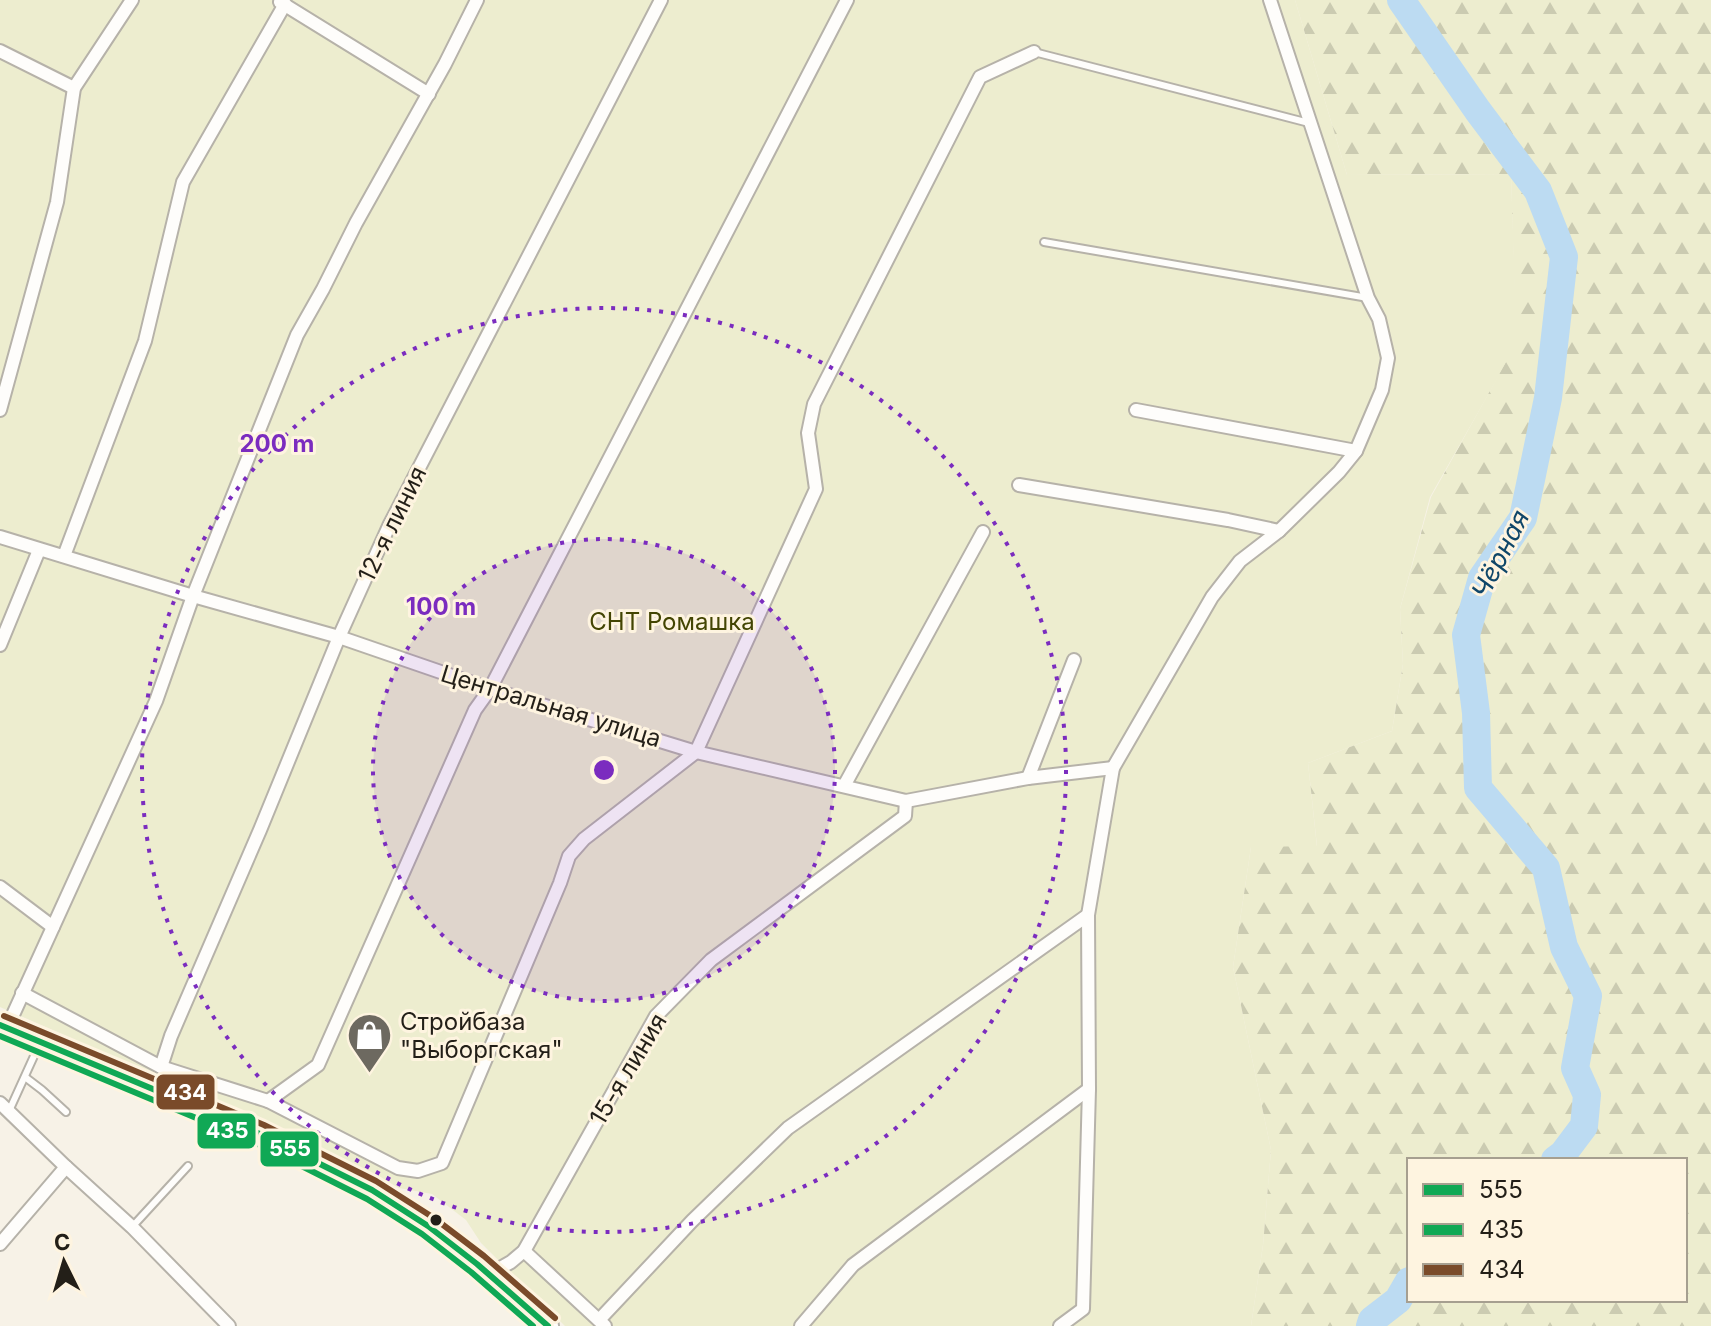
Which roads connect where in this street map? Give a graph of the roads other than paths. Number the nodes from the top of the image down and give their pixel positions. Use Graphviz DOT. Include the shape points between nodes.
graph roads {
  1 [pos="132,0"];
  2 [pos="477,0"];
  3 [pos="661,0"];
  4 [pos="847,0"];
  5 [pos="1270,0"];
  6 [pos="281,2"];
  7 [pos="0,51"];
  8 [pos="1034,52"];
  9 [pos="74,88"];
  10 [pos="429,94"];
  11 [pos="1310,123"];
  12 [pos="1044,242"];
  13 [pos="1368,298"];
  14 [pos="0,410"];
  15 [pos="1136,410"];
  16 [pos="1356,451"];
  17 [pos="1019,485"];
  18 [pos="1279,531"];
  19 [pos="983,532"];
  20 [pos="0,537"];
  21 [pos="39,550"];
  22 [pos="64,556"];
  23 [pos="193,596"];
  24 [pos="339,637"];
  25 [pos="0,645"];
  26 [pos="1074,660"];
  27 [pos="490,689"];
  28 [pos="696,752"];
  29 [pos="1113,768"];
  30 [pos="1028,778"];
  31 [pos="844,786"];
  32 [pos="906,801"];
  33 [pos="0,887"];
  34 [pos="1088,915"];
  35 [pos="53,927"];
  36 [pos="22,993"];
  37 [pos="3,1026"];
  38 [pos="41,1042"];
  39 [pos="161,1067"];
  40 [pos="25,1077"];
  41 [pos="1089,1089"];
  42 [pos="268,1101"];
  43 [pos="5,1107"];
  44 [pos="66,1112"];
  45 [pos="188,1166"];
  46 [pos="66,1167"];
  47 [pos="132,1227"];
  48 [pos="0,1244"];
  49 [pos="524,1251"];
  50 [pos="490,1274"];
  51 [pos="602,1323"];
  52 [pos="229,1326"];
  53 [pos="548,1326"];
  54 [pos="801,1326"];
  55 [pos="1060,1326"];
  1 -- 9 [label="street"];
  2 -- 10 [label="street"];
  3 -- 24 [label="street, 12-я линия" via="389,526"];
  4 -- 27 [label="street"];
  5 -- 11 [label="street"];
  6 -- 10 [label="street"];
  6 -- 22 [label="street" via="183,182 145,341"];
  7 -- 9 [label="street"];
  8 -- 11 [label="lane"];
  8 -- 28 [label="street" via="980,77 814,404 808,433 816,489"];
  9 -- 14 [label="street" via="57,202"];
  10 -- 23 [label="street" via="297,335"];
  11 -- 13 [label="street"];
  12 -- 13 [label="lane"];
  13 -- 16 [label="street" via="1388,358 1382,390"];
  15 -- 16 [label="street"];
  16 -- 18 [label="street"];
  17 -- 18 [label="street"];
  18 -- 29 [label="street" via="1240,561 1212,597"];
  19 -- 31 [label="street"];
  20 -- 21 [label="street, Центральная улица"];
  21 -- 22 [label="street, Центральная улица"];
  21 -- 25 [label="street"];
  22 -- 23 [label="street, Центральная улица"];
  23 -- 24 [label="street, Центральная улица"];
  23 -- 35 [label="street" via="156,701"];
  24 -- 27 [label="street, Центральная улица"];
  24 -- 39 [label="street, 12-я линия"];
  26 -- 30 [label="street"];
  27 -- 28 [label="street, Центральная улица"];
  27 -- 42 [label="street" via="475,710 318,1065"];
  28 -- 31 [label="street, Центральная улица"];
  28 -- 42 [label="street" via="569,856 442,1163 418,1171 398,1168"];
  29 -- 30 [label="street, Центральная улица"];
  29 -- 34 [label="street"];
  30 -- 32 [label="street, Центральная улица"];
  31 -- 32 [label="street, Центральная улица"];
  32 -- 49 [label="street, 15-я линия" via="905,816 711,960 656,1016"];
  33 -- 35 [label="street"];
  34 -- 41 [label="street"];
  34 -- 51 [label="street" via="788,1128 692,1221"];
  35 -- 36 [label="street"];
  36 -- 37 [label="street"];
  36 -- 39 [label="street"];
  37 -- 38 [label="main road"];
  38 -- 40 [label="lane"];
  38 -- 50 [label="main road" via="260,1134 372,1190"];
  39 -- 42 [label="street"];
  40 -- 43 [label="lane"];
  40 -- 44 [label="lane"];
  41 -- 54 [label="street" via="853,1265"];
  41 -- 55 [label="street" via="1083,1309"];
  43 -- 46 [label="street"];
  45 -- 47 [label="lane"];
  46 -- 47 [label="street"];
  46 -- 48 [label="street"];
  47 -- 52 [label="street"];
  49 -- 50 [label="street, 15-я линия"];
  49 -- 51 [label="street"];
  50 -- 53 [label="main road"];
}
